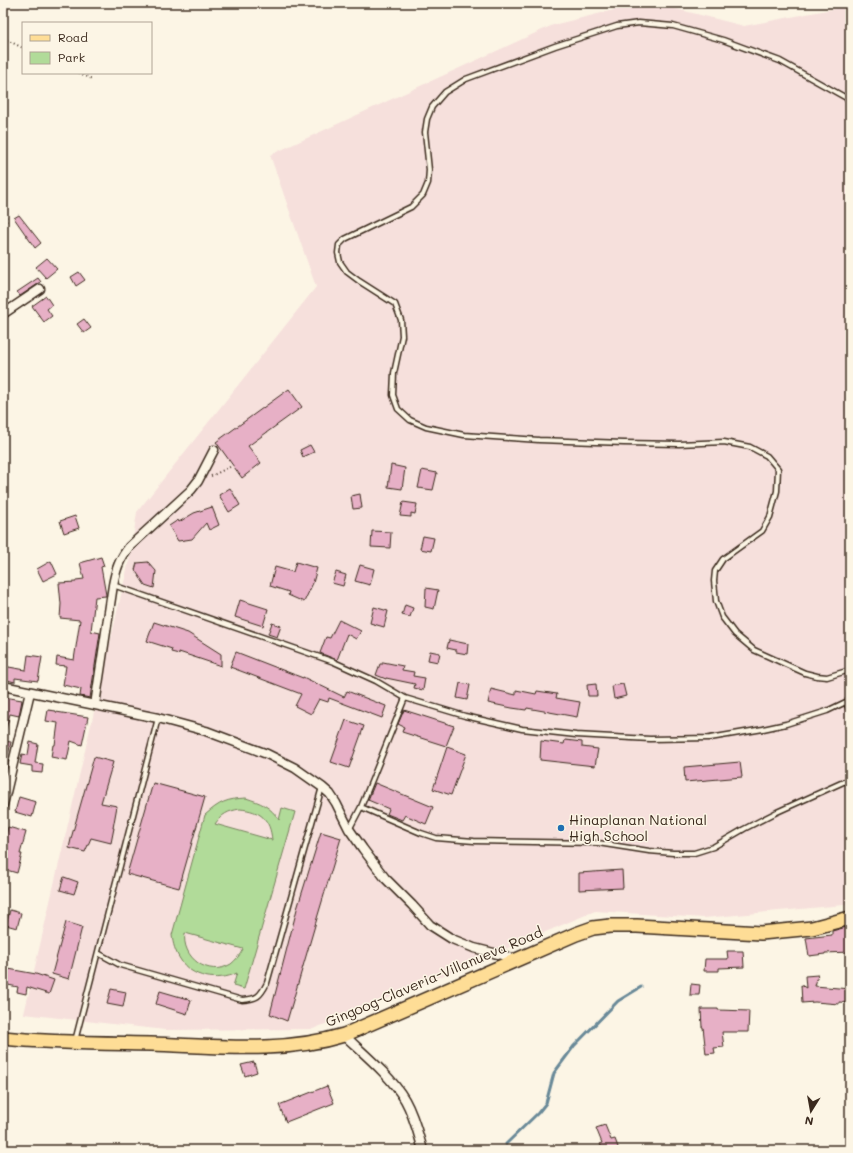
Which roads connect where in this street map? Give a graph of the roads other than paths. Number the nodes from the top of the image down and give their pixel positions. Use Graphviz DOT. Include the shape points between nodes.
graph roads {
  1 [pos="850,100"];
  2 [pos="40,289"];
  3 [pos="3,314"];
  4 [pos="214,450"];
  5 [pos="113,585"];
  6 [pos="850,670"];
  7 [pos="3,686"];
  8 [pos="30,692"];
  9 [pos="405,698"];
  10 [pos="848,701"];
  11 [pos="95,705"];
  12 [pos="850,712"];
  13 [pos="158,718"];
  14 [pos="850,779"];
  15 [pos="322,787"];
  16 [pos="3,805"];
  17 [pos="361,807"];
  18 [pos="349,830"];
  19 [pos="850,918"];
  20 [pos="98,953"];
  21 [pos="517,959"];
  22 [pos="344,1034"];
  23 [pos="3,1038"];
  24 [pos="75,1042"];
  25 [pos="423,1150"];
  1 -- 6 [label="lane" via="780,61 723,40 673,26 639,23 617,26 466,78 445,92 432,107 427,119 425,132 429,170 428,183 423,195 411,207 345,238 338,253 340,262 347,272 395,304 401,320 402,336 394,373 393,395 398,409 410,420 426,427 464,435 624,443 724,442 750,447 767,456 778,469 777,491 770,517 762,531 723,559 716,571 716,601 722,617 735,634 754,650 805,673 827,676"];
  2 -- 3 [label="street"];
  4 -- 5 [label="street" via="198,481 184,497 129,547 121,558"];
  5 -- 9 [label="lane" via="334,662 376,681"];
  5 -- 11 [label="street"];
  7 -- 8 [label="street"];
  8 -- 11 [label="street"];
  8 -- 16 [label="street"];
  9 -- 10 [label="lane" via="465,716 522,729 576,736 650,739 710,738 757,731 806,718"];
  9 -- 17 [label="lane"];
  10 -- 12 [label="lane"];
  11 -- 13 [label="street"];
  13 -- 15 [label="street" via="206,731 267,754 295,768"];
  13 -- 20 [label="lane"];
  14 -- 17 [label="lane" via="777,812 713,847 694,853 649,851 598,843 436,838"];
  15 -- 18 [label="street" via="336,803"];
  15 -- 20 [label="lane" via="267,983 261,994 253,1000 242,1000 120,965"];
  17 -- 18 [label="lane"];
  18 -- 21 [label="street" via="385,878 430,925 452,939 474,948"];
  19 -- 21 [label="main road, Gingoog-Claveria-Villanueva Road" via="812,928 761,933 637,926 593,928"];
  20 -- 24 [label="lane"];
  21 -- 22 [label="main road, Gingoog-Claveria-Villanueva Road"];
  22 -- 24 [label="main road, Gingoog-Claveria-Villanueva Road" via="314,1042 252,1048"];
  22 -- 25 [label="street" via="391,1081 405,1100"];
  23 -- 24 [label="main road, Gingoog-Claveria-Villanueva Road"];
}
